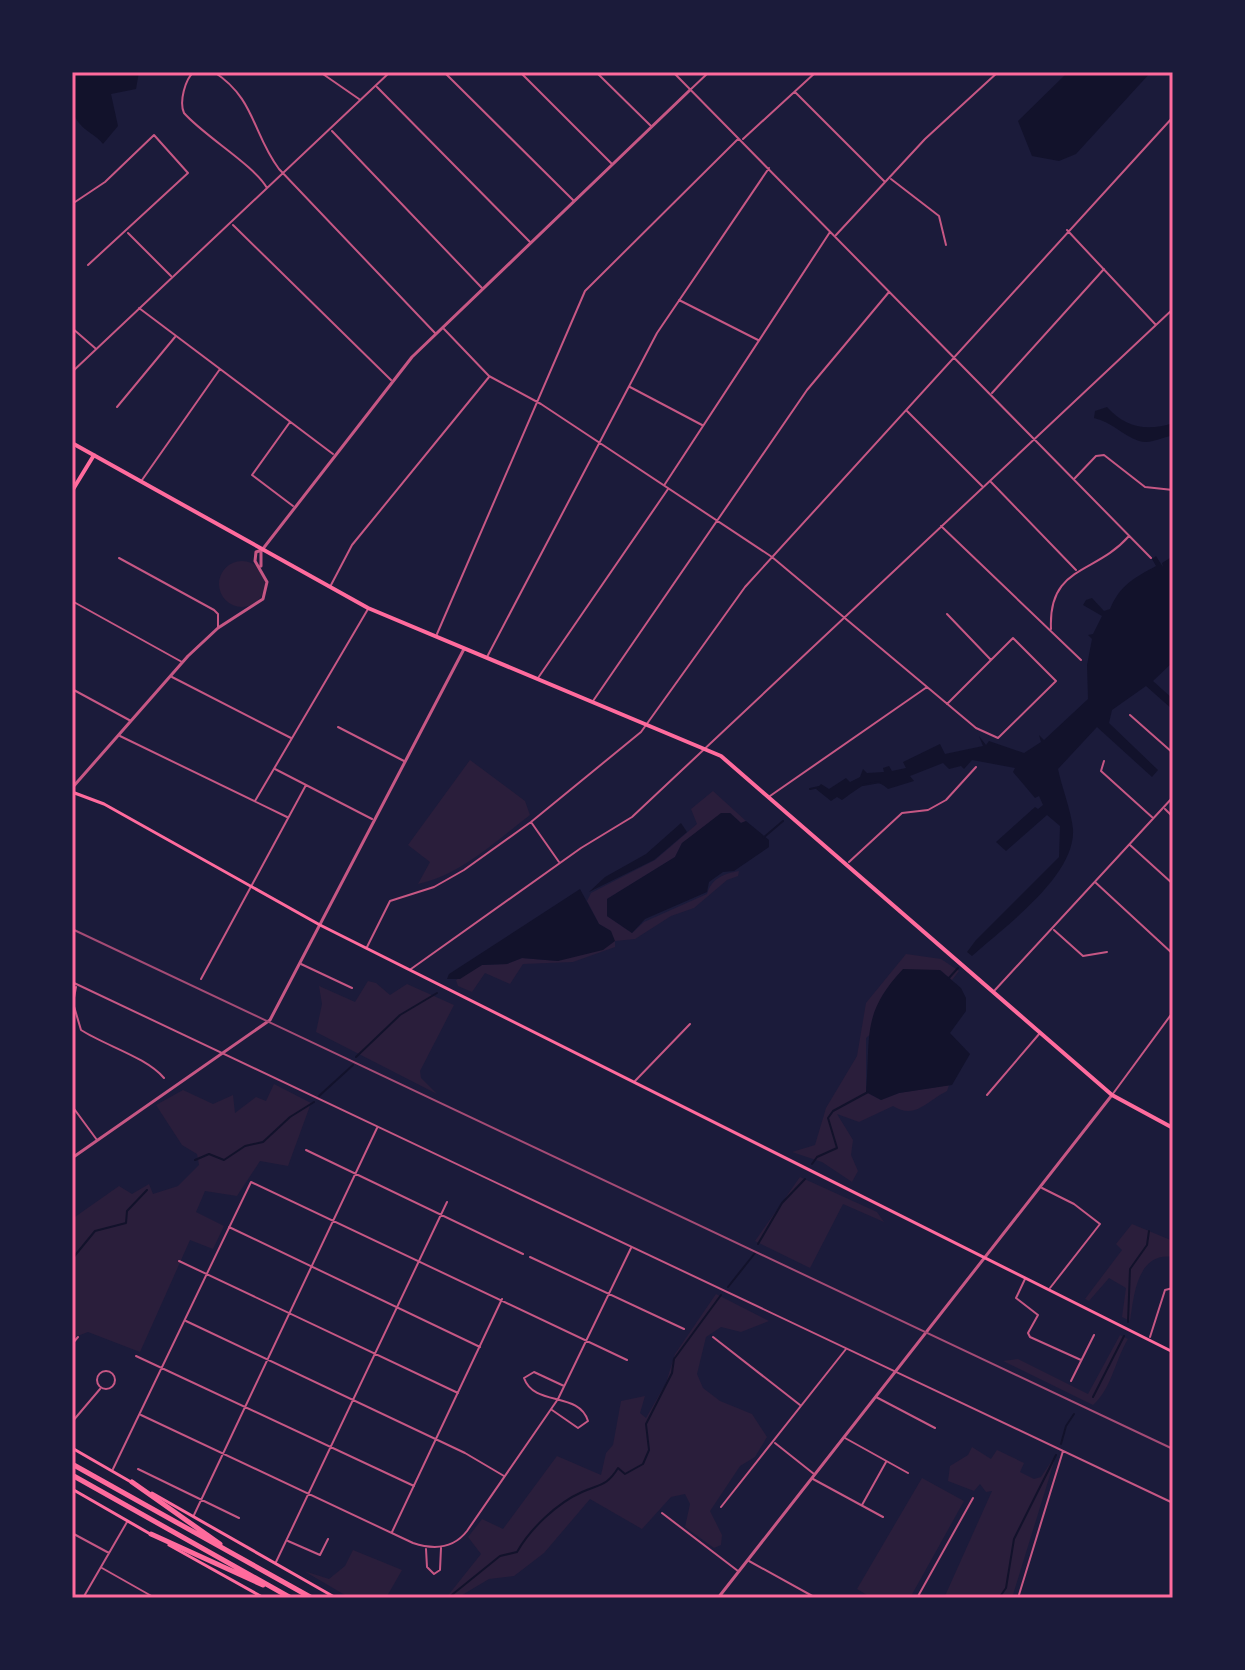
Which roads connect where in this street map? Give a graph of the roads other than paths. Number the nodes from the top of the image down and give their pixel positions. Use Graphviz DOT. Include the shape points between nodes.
graph roads {
  1 [pos="194,72"];
  2 [pos="214,72"];
  3 [pos="320,72"];
  4 [pos="390,72"];
  5 [pos="444,72"];
  6 [pos="520,72"];
  7 [pos="596,72"];
  8 [pos="673,72"];
  9 [pos="709,72"];
  10 [pos="816,72"];
  11 [pos="998,72"];
  12 [pos="375,86"];
  13 [pos="690,90"];
  14 [pos="795,92"];
  15 [pos="360,100"];
  16 [pos="1173,117"];
  17 [pos="651,127"];
  18 [pos="331,129"];
  19 [pos="741,139"];
  20 [pos="613,164"];
  21 [pos="769,168"];
  22 [pos="284,173"];
  23 [pos="890,177"];
  24 [pos="885,182"];
  25 [pos="267,189"];
  26 [pos="575,202"];
  27 [pos="72,204"];
  28 [pos="231,223"];
  29 [pos="1067,230"];
  30 [pos="831,231"];
  31 [pos="127,232"];
  32 [pos="836,236"];
  33 [pos="530,243"];
  34 [pos="946,245"];
  35 [pos="88,265"];
  36 [pos="1104,269"];
  37 [pos="172,277"];
  38 [pos="483,289"];
  39 [pos="890,291"];
  40 [pos="679,300"];
  41 [pos="139,308"];
  42 [pos="1173,309"];
  43 [pos="1156,325"];
  44 [pos="443,327"];
  45 [pos="72,328"];
  46 [pos="436,334"];
  47 [pos="176,336"];
  48 [pos="759,341"];
  49 [pos="96,349"];
  50 [pos="954,357"];
  51 [pos="220,369"];
  52 [pos="72,372"];
  53 [pos="489,376"];
  54 [pos="391,381"];
  55 [pos="629,386"];
  56 [pos="991,394"];
  57 [pos="537,401"];
  58 [pos="117,407"];
  59 [pos="906,409"];
  60 [pos="290,422"];
  61 [pos="703,426"];
  62 [pos="1034,439"];
  63 [pos="599,441"];
  64 [pos="72,443"];
  65 [pos="333,454"];
  66 [pos="94,455"];
  67 [pos="1074,479"];
  68 [pos="990,480"];
  69 [pos="141,481"];
  70 [pos="664,485"];
  71 [pos="982,487"];
  72 [pos="668,488"];
  73 [pos="1173,490"];
  74 [pos="72,491"];
  75 [pos="294,507"];
  76 [pos="717,520"];
  77 [pos="941,526"];
  78 [pos="1129,536"];
  79 [pos="261,550"];
  80 [pos="772,557"];
  81 [pos="119,558"];
  82 [pos="1151,558"];
  83 [pos="1077,571"];
  84 [pos="329,588"];
  85 [pos="72,601"];
  86 [pos="368,608"];
  87 [pos="947,614"];
  88 [pos="844,617"];
  89 [pos="218,628"];
  90 [pos="1051,631"];
  91 [pos="436,636"];
  92 [pos="464,648"];
  93 [pos="486,658"];
  94 [pos="991,660"];
  95 [pos="1081,660"];
  96 [pos="182,662"];
  97 [pos="170,677"];
  98 [pos="538,679"];
  99 [pos="928,687"];
  100 [pos="72,689"];
  101 [pos="592,701"];
  102 [pos="947,704"];
  103 [pos="1130,715"];
  104 [pos="132,721"];
  105 [pos="647,724"];
  106 [pos="338,727"];
  107 [pos="119,735"];
  108 [pos="292,738"];
  109 [pos="704,748"];
  110 [pos="1173,753"];
  111 [pos="1104,761"];
  112 [pos="405,762"];
  113 [pos="976,767"];
  114 [pos="274,768"];
  115 [pos="306,785"];
  116 [pos="72,790"];
  117 [pos="770,796"];
  118 [pos="1173,797"];
  119 [pos="255,801"];
  120 [pos="1163,807"];
  121 [pos="1173,817"];
  122 [pos="288,818"];
  123 [pos="1153,818"];
  124 [pos="375,820"];
  125 [pos="531,822"];
  126 [pos="1130,844"];
  127 [pos="560,863"];
  128 [pos="848,863"];
  129 [pos="1095,882"];
  130 [pos="1173,884"];
  131 [pos="251,888"];
  132 [pos="320,925"];
  133 [pos="1052,928"];
  134 [pos="366,948"];
  135 [pos="1107,952"];
  136 [pos="1173,954"];
  137 [pos="300,964"];
  138 [pos="410,970"];
  139 [pos="201,979"];
  140 [pos="72,982"];
  141 [pos="77,985"];
  142 [pos="352,988"];
  143 [pos="994,991"];
  144 [pos="72,1003"];
  145 [pos="1173,1012"];
  146 [pos="690,1024"];
  147 [pos="1041,1032"];
  148 [pos="222,1053"];
  149 [pos="164,1078"];
  150 [pos="634,1082"];
  151 [pos="987,1095"];
  152 [pos="1112,1095"];
  153 [pos="72,1106"];
  154 [pos="377,1128"];
  155 [pos="1173,1128"];
  156 [pos="97,1140"];
  157 [pos="306,1150"];
  158 [pos="72,1158"];
  159 [pos="356,1174"];
  160 [pos="1041,1187"];
  161 [pos="447,1202"];
  162 [pos="441,1214"];
  163 [pos="334,1220"];
  164 [pos="229,1227"];
  165 [pos="631,1247"];
  166 [pos="523,1254"];
  167 [pos="530,1257"];
  168 [pos="984,1257"];
  169 [pos="419,1260"];
  170 [pos="179,1261"];
  171 [pos="312,1267"];
  172 [pos="206,1273"];
  173 [pos="1025,1278"];
  174 [pos="1173,1288"];
  175 [pos="1048,1290"];
  176 [pos="609,1293"];
  177 [pos="502,1299"];
  178 [pos="396,1307"];
  179 [pos="290,1313"];
  180 [pos="184,1320"];
  181 [pos="684,1329"];
  182 [pos="1094,1335"];
  183 [pos="78,1337"];
  184 [pos="713,1337"];
  185 [pos="587,1340"];
  186 [pos="1149,1340"];
  187 [pos="72,1344"];
  188 [pos="480,1347"];
  189 [pos="846,1349"];
  190 [pos="1173,1352"];
  191 [pos="375,1353"];
  192 [pos="136,1356"];
  193 [pos="268,1360"];
  194 [pos="627,1360"];
  195 [pos="1081,1360"];
  196 [pos="161,1368"];
  197 [pos="894,1372"];
  198 [pos="1071,1381"];
  199 [pos="101,1387"];
  200 [pos="565,1387"];
  201 [pos="458,1393"];
  202 [pos="876,1397"];
  203 [pos="558,1399"];
  204 [pos="352,1401"];
  205 [pos="801,1406"];
  206 [pos="246,1407"];
  207 [pos="552,1410"];
  208 [pos="140,1414"];
  209 [pos="72,1422"];
  210 [pos="935,1428"];
  211 [pos="844,1437"];
  212 [pos="436,1440"];
  213 [pos="773,1442"];
  214 [pos="330,1447"];
  215 [pos="72,1448"];
  216 [pos="1063,1451"];
  217 [pos="224,1454"];
  218 [pos="887,1461"];
  219 [pos="72,1464"];
  220 [pos="138,1469"];
  221 [pos="112,1471"];
  222 [pos="908,1473"];
  223 [pos="72,1475"];
  224 [pos="814,1476"];
  225 [pos="504,1477"];
  226 [pos="132,1482"];
  227 [pos="414,1486"];
  228 [pos="72,1489"];
  229 [pos="308,1494"];
  230 [pos="973,1498"];
  231 [pos="203,1501"];
  232 [pos="1173,1503"];
  233 [pos="862,1506"];
  234 [pos="721,1507"];
  235 [pos="662,1513"];
  236 [pos="194,1516"];
  237 [pos="883,1517"];
  238 [pos="239,1518"];
  239 [pos="128,1521"];
  240 [pos="72,1533"];
  241 [pos="392,1533"];
  242 [pos="151,1534"];
  243 [pos="328,1539"];
  244 [pos="287,1540"];
  245 [pos="441,1547"];
  246 [pos="426,1548"];
  247 [pos="226,1550"];
  248 [pos="109,1553"];
  249 [pos="748,1560"];
  250 [pos="275,1563"];
  251 [pos="101,1567"];
  252 [pos="739,1572"];
  253 [pos="284,1594"];
  254 [pos="83,1598"];
  255 [pos="155,1598"];
  256 [pos="264,1598"];
  257 [pos="291,1598"];
  258 [pos="312,1598"];
  259 [pos="336,1598"];
  260 [pos="718,1598"];
  261 [pos="816,1598"];
  262 [pos="917,1598"];
  263 [pos="1018,1598"];
  1 -- 25 [label="street" via="186,84 184,113 261,177"];
  2 -- 22 [label="street" via="242,97 266,152"];
  3 -- 15 [label="street"];
  4 -- 12 [label="street"];
  5 -- 26 [label="street"];
  6 -- 20 [label="street"];
  7 -- 17 [label="street"];
  8 -- 13 [label="street"];
  9 -- 13 [label="street"];
  10 -- 14 [label="street"];
  11 -- 23 [label="street"];
  12 -- 15 [label="street"];
  12 -- 33 [label="street"];
  13 -- 17 [label="street"];
  13 -- 19 [label="street"];
  14 -- 19 [label="street"];
  14 -- 24 [label="street"];
  15 -- 18 [label="street"];
  16 -- 29 [label="street"];
  17 -- 20 [label="street"];
  18 -- 22 [label="street"];
  18 -- 38 [label="street"];
  19 -- 21 [label="street"];
  19 -- 57 [label="street" via="585,291"];
  20 -- 26 [label="street"];
  21 -- 30 [label="street"];
  21 -- 40 [label="street"];
  22 -- 25 [label="street"];
  22 -- 46 [label="street"];
  23 -- 24 [label="street"];
  23 -- 34 [label="street" via="939,216"];
  24 -- 32 [label="street"];
  25 -- 28 [label="street"];
  26 -- 33 [label="street"];
  27 -- 31 [label="street" via="105,182 154,135 188,173"];
  28 -- 37 [label="street"];
  28 -- 54 [label="street"];
  29 -- 36 [label="street"];
  29 -- 50 [label="street"];
  30 -- 32 [label="street"];
  30 -- 48 [label="street"];
  31 -- 35 [label="street"];
  31 -- 37 [label="street"];
  32 -- 39 [label="street"];
  33 -- 38 [label="street"];
  36 -- 43 [label="street"];
  36 -- 56 [label="street"];
  37 -- 41 [label="street"];
  38 -- 44 [label="street"];
  39 -- 50 [label="street"];
  39 -- 76 [label="street" via="807,390"];
  40 -- 48 [label="street"];
  40 -- 55 [label="street"];
  41 -- 47 [label="street"];
  41 -- 49 [label="street"];
  42 -- 43 [label="street"];
  43 -- 62 [label="street"];
  44 -- 46 [label="street"];
  44 -- 53 [label="street"];
  45 -- 49 [label="street"];
  46 -- 54 [label="street"];
  47 -- 51 [label="street"];
  47 -- 58 [label="street"];
  48 -- 61 [label="street"];
  49 -- 52 [label="street"];
  50 -- 56 [label="street"];
  50 -- 59 [label="street"];
  51 -- 60 [label="street"];
  51 -- 69 [label="street"];
  53 -- 57 [label="street"];
  53 -- 84 [label="street" via="352,545"];
  54 -- 65 [label="street"];
  55 -- 61 [label="street"];
  55 -- 63 [label="street"];
  56 -- 62 [label="street"];
  57 -- 63 [label="street"];
  57 -- 91 [label="street"];
  59 -- 71 [label="street"];
  59 -- 80 [label="street"];
  60 -- 65 [label="street"];
  60 -- 75 [label="street" via="252,475"];
  61 -- 70 [label="street"];
  62 -- 67 [label="street"];
  62 -- 68 [label="street"];
  63 -- 70 [label="street"];
  63 -- 93 [label="street"];
  64 -- 66 [label="main road"];
  65 -- 75 [label="street"];
  66 -- 69 [label="main road"];
  66 -- 74 [label="main road"];
  67 -- 73 [label="street" via="1096,456 1104,455 1135,482"];
  67 -- 78 [label="street"];
  68 -- 71 [label="street"];
  68 -- 83 [label="street"];
  69 -- 79 [label="main road"];
  70 -- 72 [label="street"];
  71 -- 77 [label="street"];
  72 -- 76 [label="street"];
  72 -- 98 [label="street"];
  75 -- 79 [label="street"];
  76 -- 80 [label="street"];
  76 -- 101 [label="street"];
  77 -- 88 [label="street"];
  77 -- 90 [label="street"];
  78 -- 82 [label="street"];
  78 -- 83 [label="street" via="1100,562"];
  79 -- 84 [label="main road"];
  79 -- 89 [label="street" via="267,582 263,599"];
  80 -- 88 [label="street"];
  80 -- 105 [label="street"];
  81 -- 89 [label="street" via="214,610"];
  83 -- 90 [label="street" via="1056,591"];
  84 -- 86 [label="main road"];
  85 -- 96 [label="street"];
  86 -- 91 [label="main road"];
  86 -- 108 [label="street"];
  87 -- 94 [label="street"];
  88 -- 99 [label="street"];
  88 -- 109 [label="street"];
  89 -- 96 [label="street"];
  90 -- 95 [label="street"];
  91 -- 92 [label="main road"];
  92 -- 93 [label="main road"];
  92 -- 112 [label="street"];
  93 -- 98 [label="main road"];
  94 -- 102 [label="street"];
  94 -- 102 [label="street" via="1013,638 1056,681 998,738"];
  96 -- 97 [label="street"];
  97 -- 104 [label="street"];
  97 -- 108 [label="street"];
  98 -- 101 [label="main road"];
  99 -- 102 [label="street"];
  99 -- 117 [label="street"];
  100 -- 104 [label="street"];
  101 -- 105 [label="main road"];
  103 -- 110 [label="street"];
  104 -- 107 [label="street"];
  105 -- 109 [label="main road"];
  105 -- 125 [label="street"];
  106 -- 112 [label="street"];
  107 -- 116 [label="street"];
  107 -- 119 [label="street"];
  108 -- 114 [label="street"];
  109 -- 117 [label="main road"];
  109 -- 127 [label="street" via="632,817"];
  111 -- 123 [label="street" via="1101,771"];
  112 -- 124 [label="street"];
  113 -- 128 [label="street" via="946,800 928,810 902,813"];
  114 -- 115 [label="street"];
  114 -- 119 [label="street"];
  115 -- 122 [label="street"];
  115 -- 124 [label="street"];
  116 -- 131 [label="main road"];
  117 -- 128 [label="main road"];
  118 -- 120 [label="street"];
  119 -- 122 [label="street"];
  120 -- 121 [label="street"];
  120 -- 123 [label="street"];
  122 -- 131 [label="street"];
  123 -- 126 [label="street"];
  124 -- 132 [label="street"];
  125 -- 127 [label="street"];
  125 -- 134 [label="street" via="454,876 390,901"];
  126 -- 129 [label="street"];
  126 -- 130 [label="street"];
  127 -- 138 [label="street"];
  128 -- 143 [label="main road"];
  129 -- 133 [label="street"];
  129 -- 136 [label="street"];
  131 -- 132 [label="main road"];
  131 -- 139 [label="street"];
  132 -- 134 [label="main road"];
  132 -- 137 [label="street"];
  133 -- 135 [label="street" via="1083,956"];
  133 -- 143 [label="street"];
  134 -- 138 [label="main road"];
  137 -- 142 [label="street"];
  137 -- 148 [label="street" via="269,1022"];
  138 -- 150 [label="main road"];
  140 -- 141 [label="street"];
  141 -- 144 [label="street"];
  141 -- 148 [label="street"];
  143 -- 147 [label="main road"];
  144 -- 149 [label="street" via="81,1030 155,1067"];
  145 -- 152 [label="street"];
  146 -- 150 [label="street"];
  147 -- 151 [label="street"];
  147 -- 152 [label="main road"];
  148 -- 154 [label="street"];
  148 -- 156 [label="street"];
  150 -- 168 [label="main road"];
  152 -- 155 [label="main road"];
  152 -- 160 [label="street"];
  153 -- 156 [label="street"];
  154 -- 159 [label="street"];
  154 -- 165 [label="street"];
  156 -- 158 [label="street"];
  157 -- 159 [label="street"];
  159 -- 162 [label="street"];
  159 -- 163 [label="street"];
  160 -- 168 [label="street"];
  160 -- 175 [label="street" via="1100,1224"];
  161 -- 162 [label="street"];
  162 -- 166 [label="street"];
  162 -- 169 [label="street"];
  163 -- 164 [label="street" via="251,1182"];
  163 -- 169 [label="street"];
  163 -- 171 [label="street"];
  164 -- 171 [label="street"];
  164 -- 172 [label="street"];
  165 -- 176 [label="street"];
  165 -- 189 [label="street"];
  167 -- 176 [label="street"];
  168 -- 173 [label="main road"];
  168 -- 197 [label="street"];
  169 -- 177 [label="street"];
  169 -- 178 [label="street"];
  170 -- 172 [label="street"];
  171 -- 178 [label="street"];
  171 -- 179 [label="street"];
  172 -- 179 [label="street"];
  172 -- 180 [label="street"];
  173 -- 175 [label="main road"];
  173 -- 195 [label="street" via="1016,1298 1038,1315 1028,1333"];
  174 -- 186 [label="street" via="1160,1297"];
  175 -- 186 [label="main road"];
  176 -- 181 [label="street"];
  176 -- 185 [label="street"];
  177 -- 185 [label="street"];
  177 -- 188 [label="street"];
  178 -- 188 [label="street"];
  178 -- 191 [label="street"];
  179 -- 191 [label="street"];
  179 -- 193 [label="street"];
  180 -- 193 [label="street"];
  180 -- 196 [label="street"];
  182 -- 195 [label="street"];
  183 -- 187 [label="street"];
  184 -- 205 [label="street"];
  185 -- 194 [label="street"];
  185 -- 200 [label="street"];
  186 -- 190 [label="main road"];
  188 -- 201 [label="street"];
  189 -- 197 [label="street"];
  189 -- 205 [label="street"];
  191 -- 201 [label="street"];
  191 -- 204 [label="street"];
  192 -- 196 [label="street"];
  193 -- 204 [label="street"];
  193 -- 206 [label="street"];
  195 -- 198 [label="street"];
  196 -- 206 [label="street"];
  196 -- 208 [label="street"];
  197 -- 202 [label="street"];
  197 -- 216 [label="street"];
  199 -- 199 [label="street" via="113,1386 112,1374 100,1374"];
  199 -- 209 [label="street"];
  200 -- 203 [label="street"];
  200 -- 203 [label="street" via="534,1372 526,1375 530,1388"];
  201 -- 212 [label="street"];
  202 -- 210 [label="street"];
  202 -- 211 [label="street"];
  203 -- 207 [label="street"];
  203 -- 207 [label="street" via="574,1405 588,1421 578,1428"];
  204 -- 212 [label="street"];
  204 -- 214 [label="street"];
  205 -- 213 [label="street"];
  206 -- 214 [label="street"];
  206 -- 217 [label="street"];
  207 -- 225 [label="street"];
  208 -- 217 [label="street"];
  208 -- 221 [label="street"];
  211 -- 218 [label="street"];
  211 -- 224 [label="street"];
  212 -- 225 [label="street"];
  212 -- 227 [label="street"];
  213 -- 224 [label="street"];
  213 -- 234 [label="street"];
  214 -- 227 [label="street"];
  214 -- 229 [label="street"];
  215 -- 221 [label="main road"];
  216 -- 232 [label="street"];
  216 -- 263 [label="street"];
  217 -- 229 [label="street"];
  217 -- 231 [label="street"];
  218 -- 222 [label="street"];
  218 -- 233 [label="street"];
  219 -- 247 [label="highway"];
  220 -- 231 [label="street"];
  221 -- 226 [label="main road"];
  223 -- 253 [label="highway"];
  224 -- 233 [label="street"];
  224 -- 249 [label="street"];
  225 -- 245 [label="street" via="461,1538"];
  226 -- 236 [label="main road"];
  226 -- 247 [label="highway"];
  227 -- 241 [label="street"];
  228 -- 239 [label="main road"];
  229 -- 241 [label="street"];
  229 -- 244 [label="street"];
  230 -- 262 [label="street"];
  231 -- 236 [label="street"];
  231 -- 238 [label="street"];
  233 -- 237 [label="street"];
  235 -- 252 [label="street"];
  236 -- 250 [label="main road"];
  239 -- 242 [label="main road"];
  239 -- 248 [label="street"];
  240 -- 248 [label="street"];
  241 -- 246 [label="street"];
  242 -- 253 [label="highway"];
  242 -- 256 [label="main road"];
  243 -- 244 [label="street" via="320,1555"];
  244 -- 250 [label="street"];
  245 -- 246 [label="street"];
  245 -- 246 [label="street" via="440,1570 434,1574 427,1567"];
  247 -- 258 [label="highway"];
  248 -- 251 [label="street"];
  249 -- 252 [label="street"];
  249 -- 261 [label="street"];
  250 -- 259 [label="main road"];
  251 -- 254 [label="street"];
  251 -- 255 [label="street"];
  252 -- 260 [label="street"];
  253 -- 257 [label="highway"];
}
